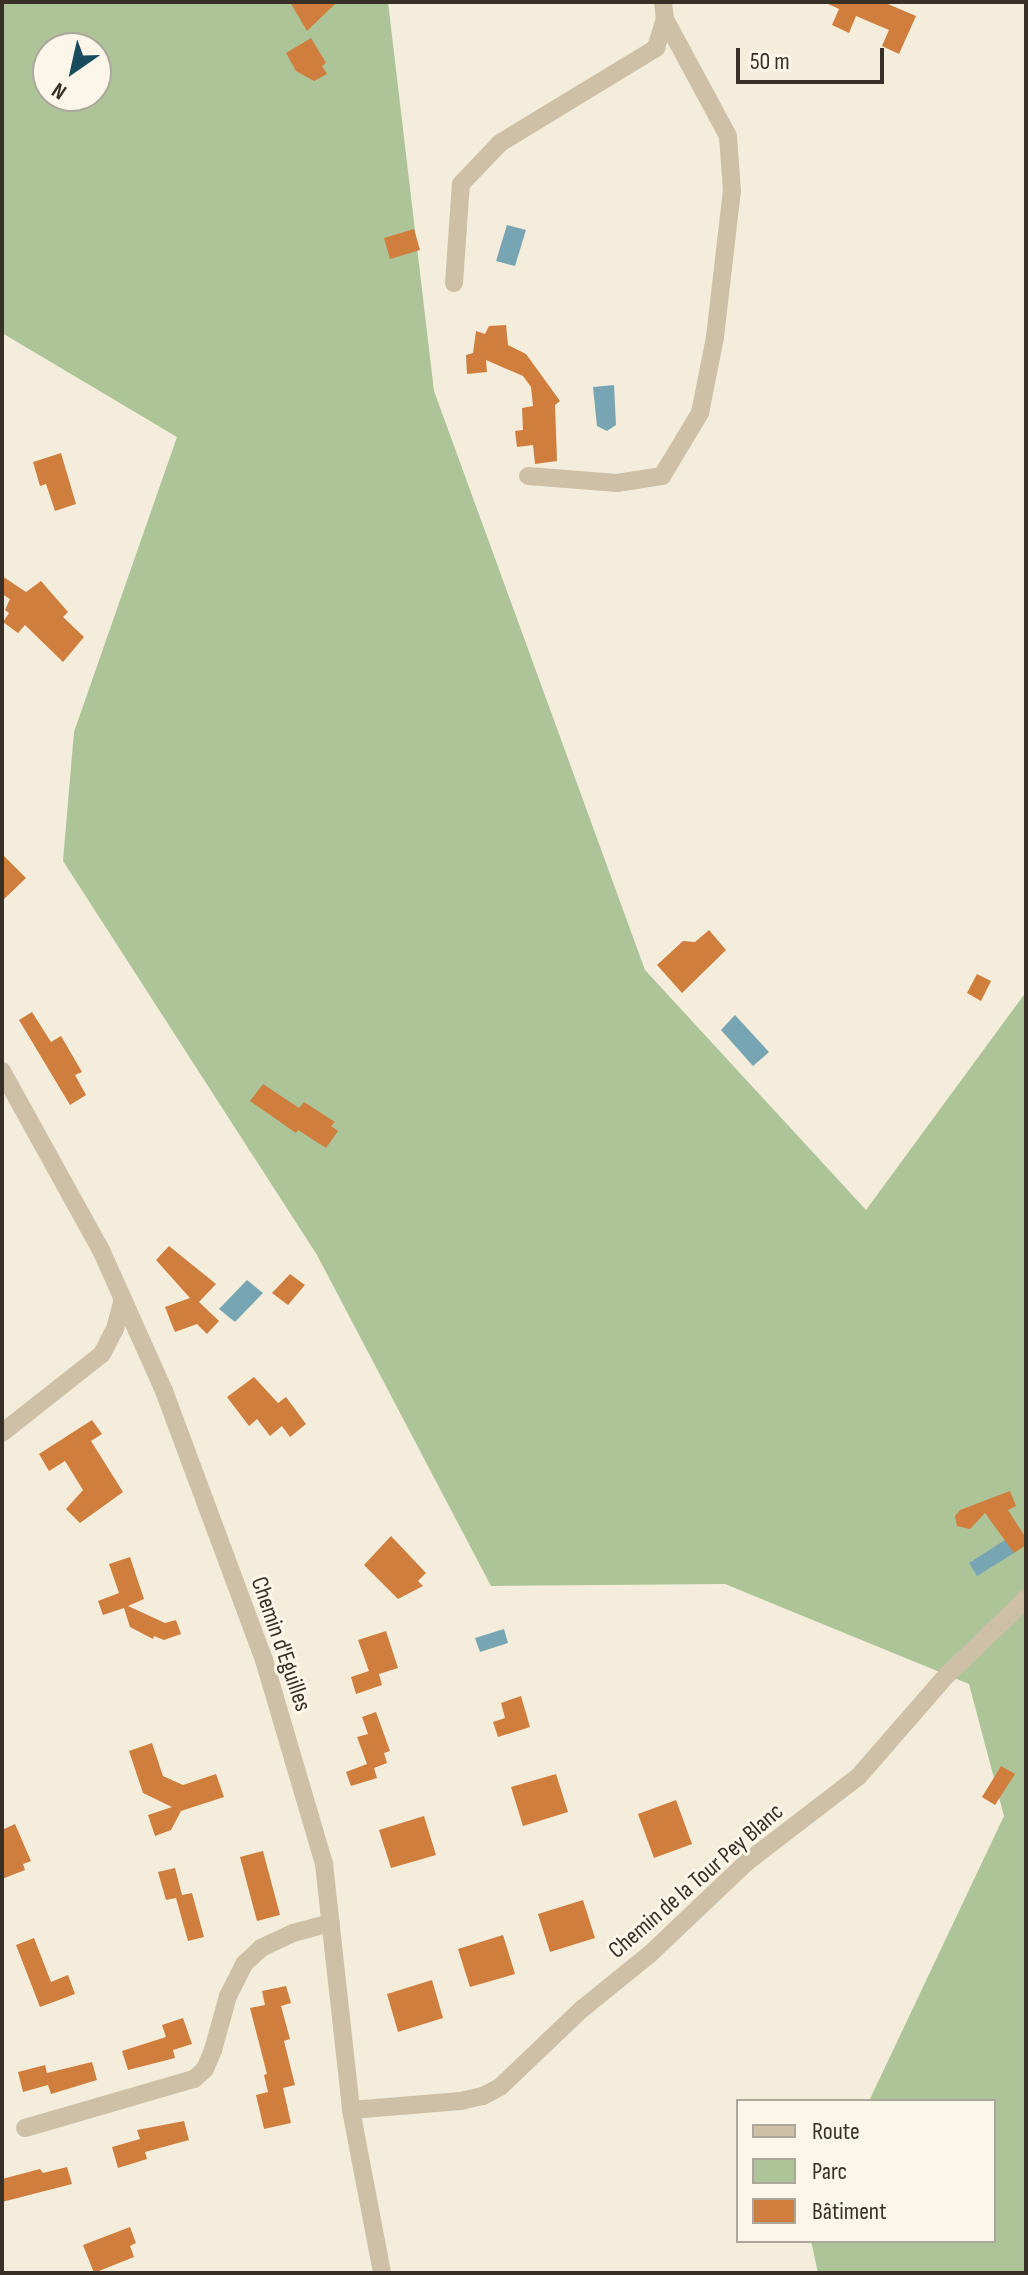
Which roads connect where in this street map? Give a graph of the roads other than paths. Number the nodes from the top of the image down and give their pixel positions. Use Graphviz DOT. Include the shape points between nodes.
graph roads {
  1 [pos="664,10"];
  2 [pos="454,283"];
  3 [pos="528,476"];
  4 [pos="2,1071"];
  5 [pos="123,1299"];
  6 [pos="2,1433"];
  7 [pos="1026,1599"];
  8 [pos="331,1923"];
  9 [pos="351,2110"];
  10 [pos="25,2128"];
  11 [pos="382,2273"];
  1 -- 2 [label="street" via="656,48 500,143 461,184"];
  1 -- 3 [label="street" via="728,136 732,191 715,337 700,413 662,476 617,483"];
  4 -- 5 [label="street, Chemin d'Eguilles"];
  5 -- 6 [label="street" via="102,1354"];
  5 -- 8 [label="street, Chemin d'Eguilles" via="164,1391 264,1660 324,1864"];
  7 -- 9 [label="street, Chemin de la Tour Pey Blanc" via="946,1676 859,1776 747,1862 518,2073 483,2096 461,2101"];
  8 -- 9 [label="street, Chemin d'Eguilles"];
  8 -- 10 [label="street" via="261,1948 244,1964 205,2069 194,2079"];
  9 -- 11 [label="street, Chemin d'Eguilles"];
}
